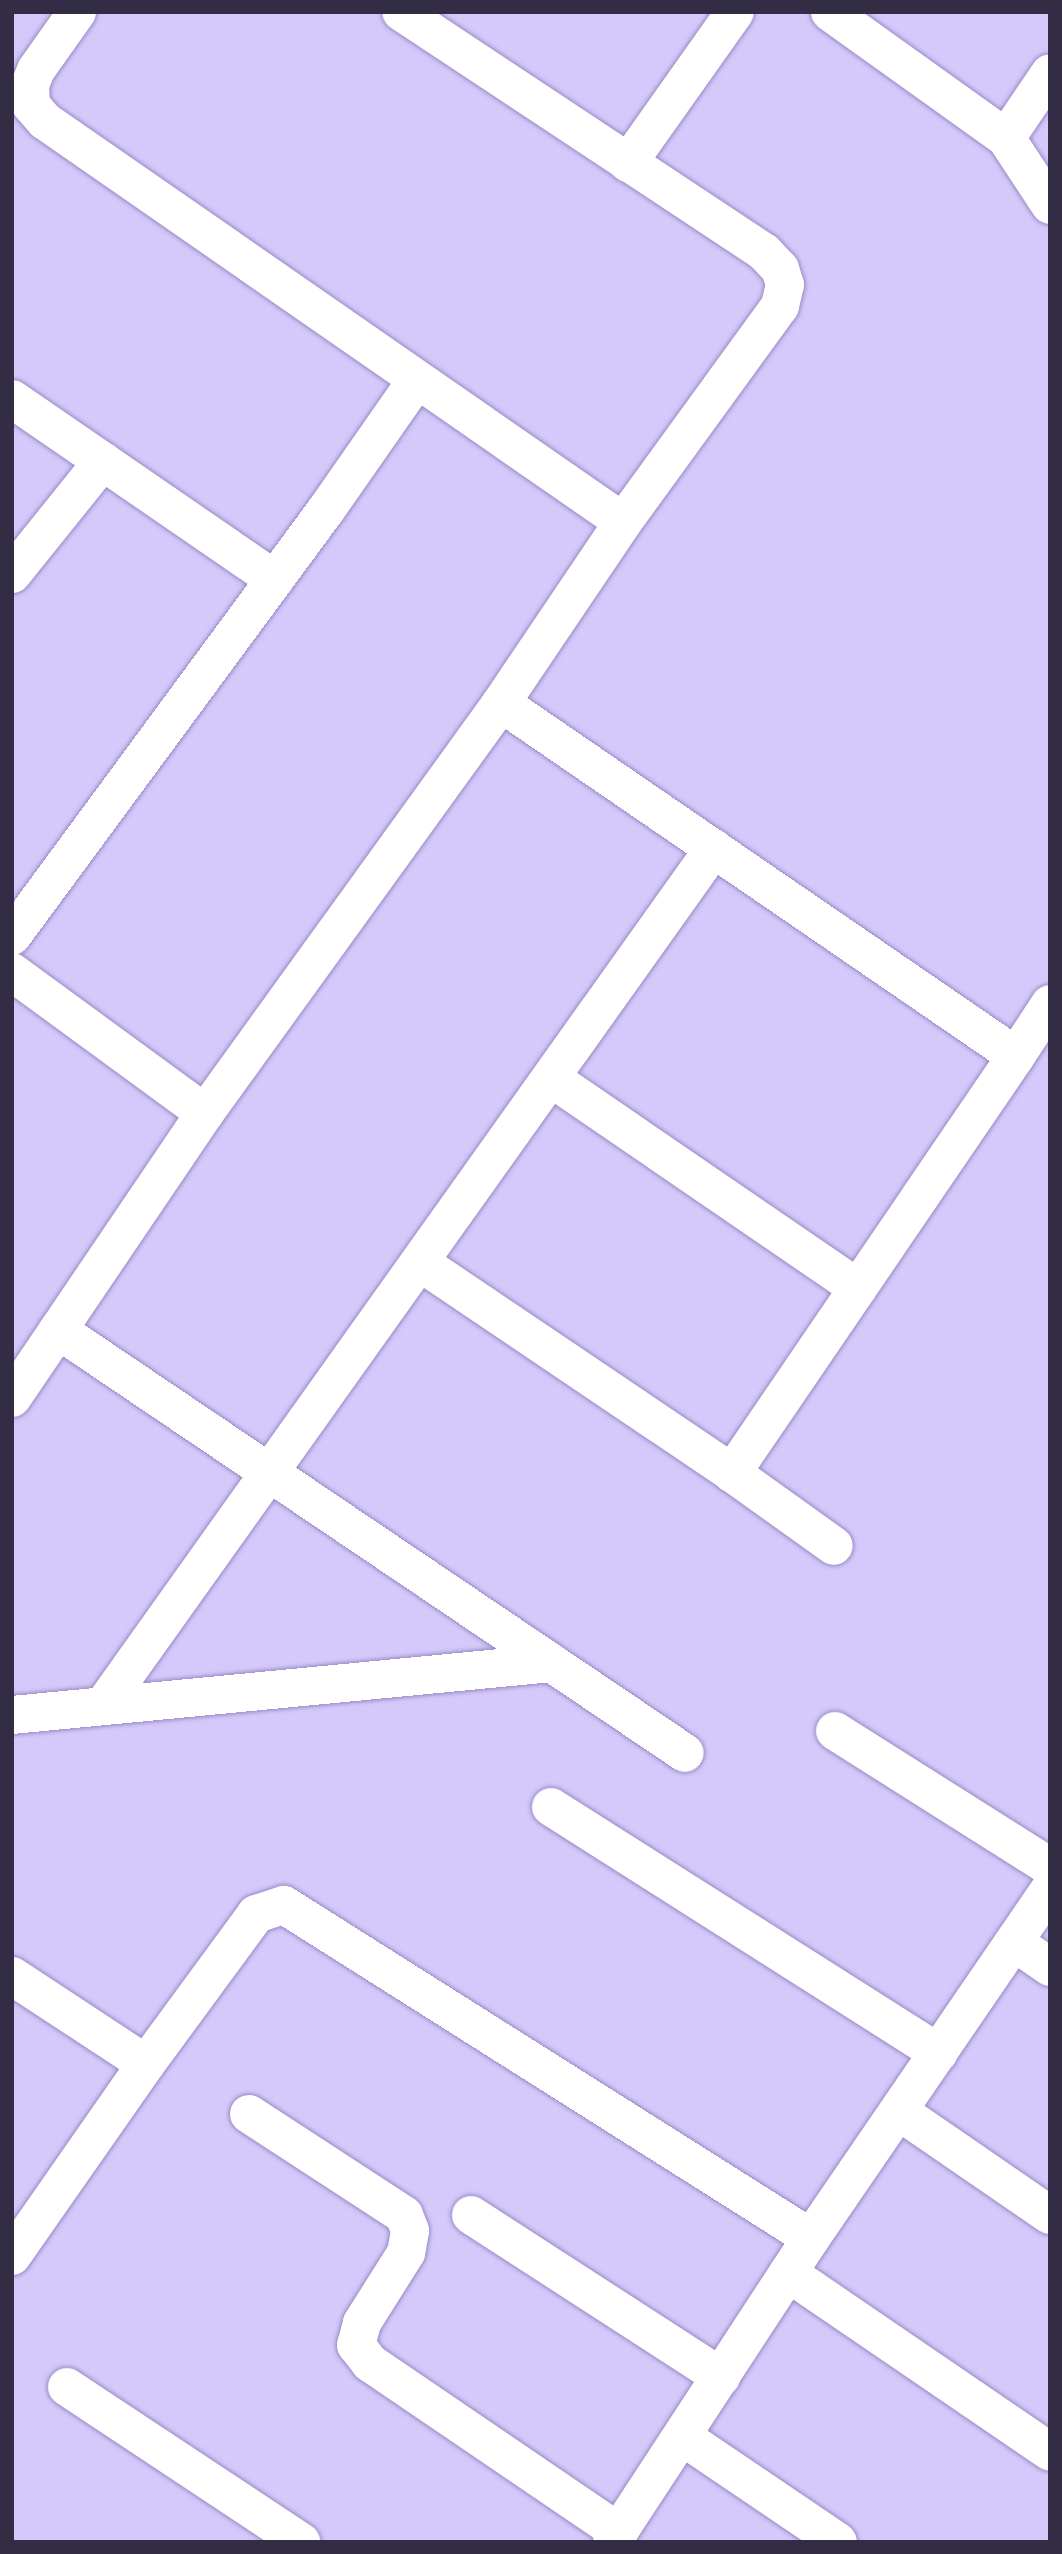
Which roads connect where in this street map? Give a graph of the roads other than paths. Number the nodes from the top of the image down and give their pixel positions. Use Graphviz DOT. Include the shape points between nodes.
graph roads {
  1 [pos="77,12"];
  2 [pos="401,12"];
  3 [pos="735,12"];
  4 [pos="830,12"];
  5 [pos="1050,73"];
  6 [pos="1006,138"];
  7 [pos="628,163"];
  8 [pos="1050,205"];
  9 [pos="416,381"];
  10 [pos="12,399"];
  11 [pos="103,461"];
  12 [pos="623,522"];
  13 [pos="12,574"];
  14 [pos="275,580"];
  15 [pos="501,703"];
  16 [pos="714,848"];
  17 [pos="12,936"];
  18 [pos="12,972"];
  19 [pos="1050,1004"];
  20 [pos="1016,1056"];
  21 [pos="551,1078"];
  22 [pos="205,1113"];
  23 [pos="421,1264"];
  24 [pos="858,1288"];
  25 [pos="58,1330"];
  26 [pos="12,1398"];
  27 [pos="732,1473"];
  28 [pos="272,1474"];
  29 [pos="834,1546"];
  30 [pos="551,1662"];
  31 [pos="103,1706"];
  32 [pos="12,1715"];
  33 [pos="835,1731"];
  34 [pos="685,1753"];
  35 [pos="551,1807"];
  36 [pos="1050,1867"];
  37 [pos="1050,1889"];
  38 [pos="1014,1942"];
  39 [pos="1050,1967"];
  40 [pos="12,1976"];
  41 [pos="939,2053"];
  42 [pos="146,2064"];
  43 [pos="900,2112"];
  44 [pos="250,2114"];
  45 [pos="1050,2215"];
  46 [pos="471,2216"];
  47 [pos="811,2238"];
  48 [pos="12,2256"];
  49 [pos="788,2273"];
  50 [pos="721,2377"];
  51 [pos="68,2387"];
  52 [pos="683,2437"];
  53 [pos="1050,2452"];
  54 [pos="615,2537"];
  55 [pos="301,2542"];
  56 [pos="838,2542"];
  1 -- 9 [label="street" via="36,69 30,85 31,106 45,121"];
  2 -- 7 [label="street"];
  3 -- 7 [label="street"];
  4 -- 6 [label="street"];
  5 -- 6 [label="street"];
  6 -- 8 [label="street"];
  7 -- 12 [label="street" via="764,252 780,269 785,285 780,306"];
  9 -- 12 [label="street"];
  9 -- 14 [label="street"];
  10 -- 11 [label="street"];
  11 -- 13 [label="street"];
  11 -- 14 [label="street"];
  12 -- 15 [label="street"];
  14 -- 17 [label="street"];
  15 -- 16 [label="street"];
  15 -- 22 [label="street"];
  16 -- 20 [label="street"];
  16 -- 21 [label="street"];
  18 -- 22 [label="street"];
  19 -- 20 [label="street"];
  20 -- 24 [label="street"];
  21 -- 23 [label="street"];
  21 -- 24 [label="street"];
  22 -- 25 [label="street"];
  23 -- 27 [label="street"];
  23 -- 28 [label="street"];
  24 -- 27 [label="street"];
  25 -- 26 [label="street"];
  25 -- 28 [label="street"];
  27 -- 29 [label="street"];
  28 -- 30 [label="street"];
  28 -- 31 [label="street"];
  30 -- 31 [label="street"];
  30 -- 34 [label="street"];
  31 -- 32 [label="street"];
  33 -- 36 [label="street"];
  35 -- 41 [label="street"];
  37 -- 38 [label="street"];
  38 -- 39 [label="street"];
  38 -- 41 [label="street"];
  40 -- 42 [label="street"];
  41 -- 43 [label="street"];
  42 -- 47 [label="street" via="256,1914 284,1905"];
  42 -- 48 [label="street"];
  43 -- 45 [label="street"];
  43 -- 47 [label="street"];
  44 -- 54 [label="street" via="404,2215 410,2231 406,2253 362,2323 356,2345 370,2363"];
  46 -- 50 [label="street"];
  47 -- 49 [label="street"];
  49 -- 50 [label="street"];
  49 -- 53 [label="street"];
  50 -- 52 [label="street"];
  51 -- 55 [label="street"];
  52 -- 54 [label="street"];
  52 -- 56 [label="street"];
}
